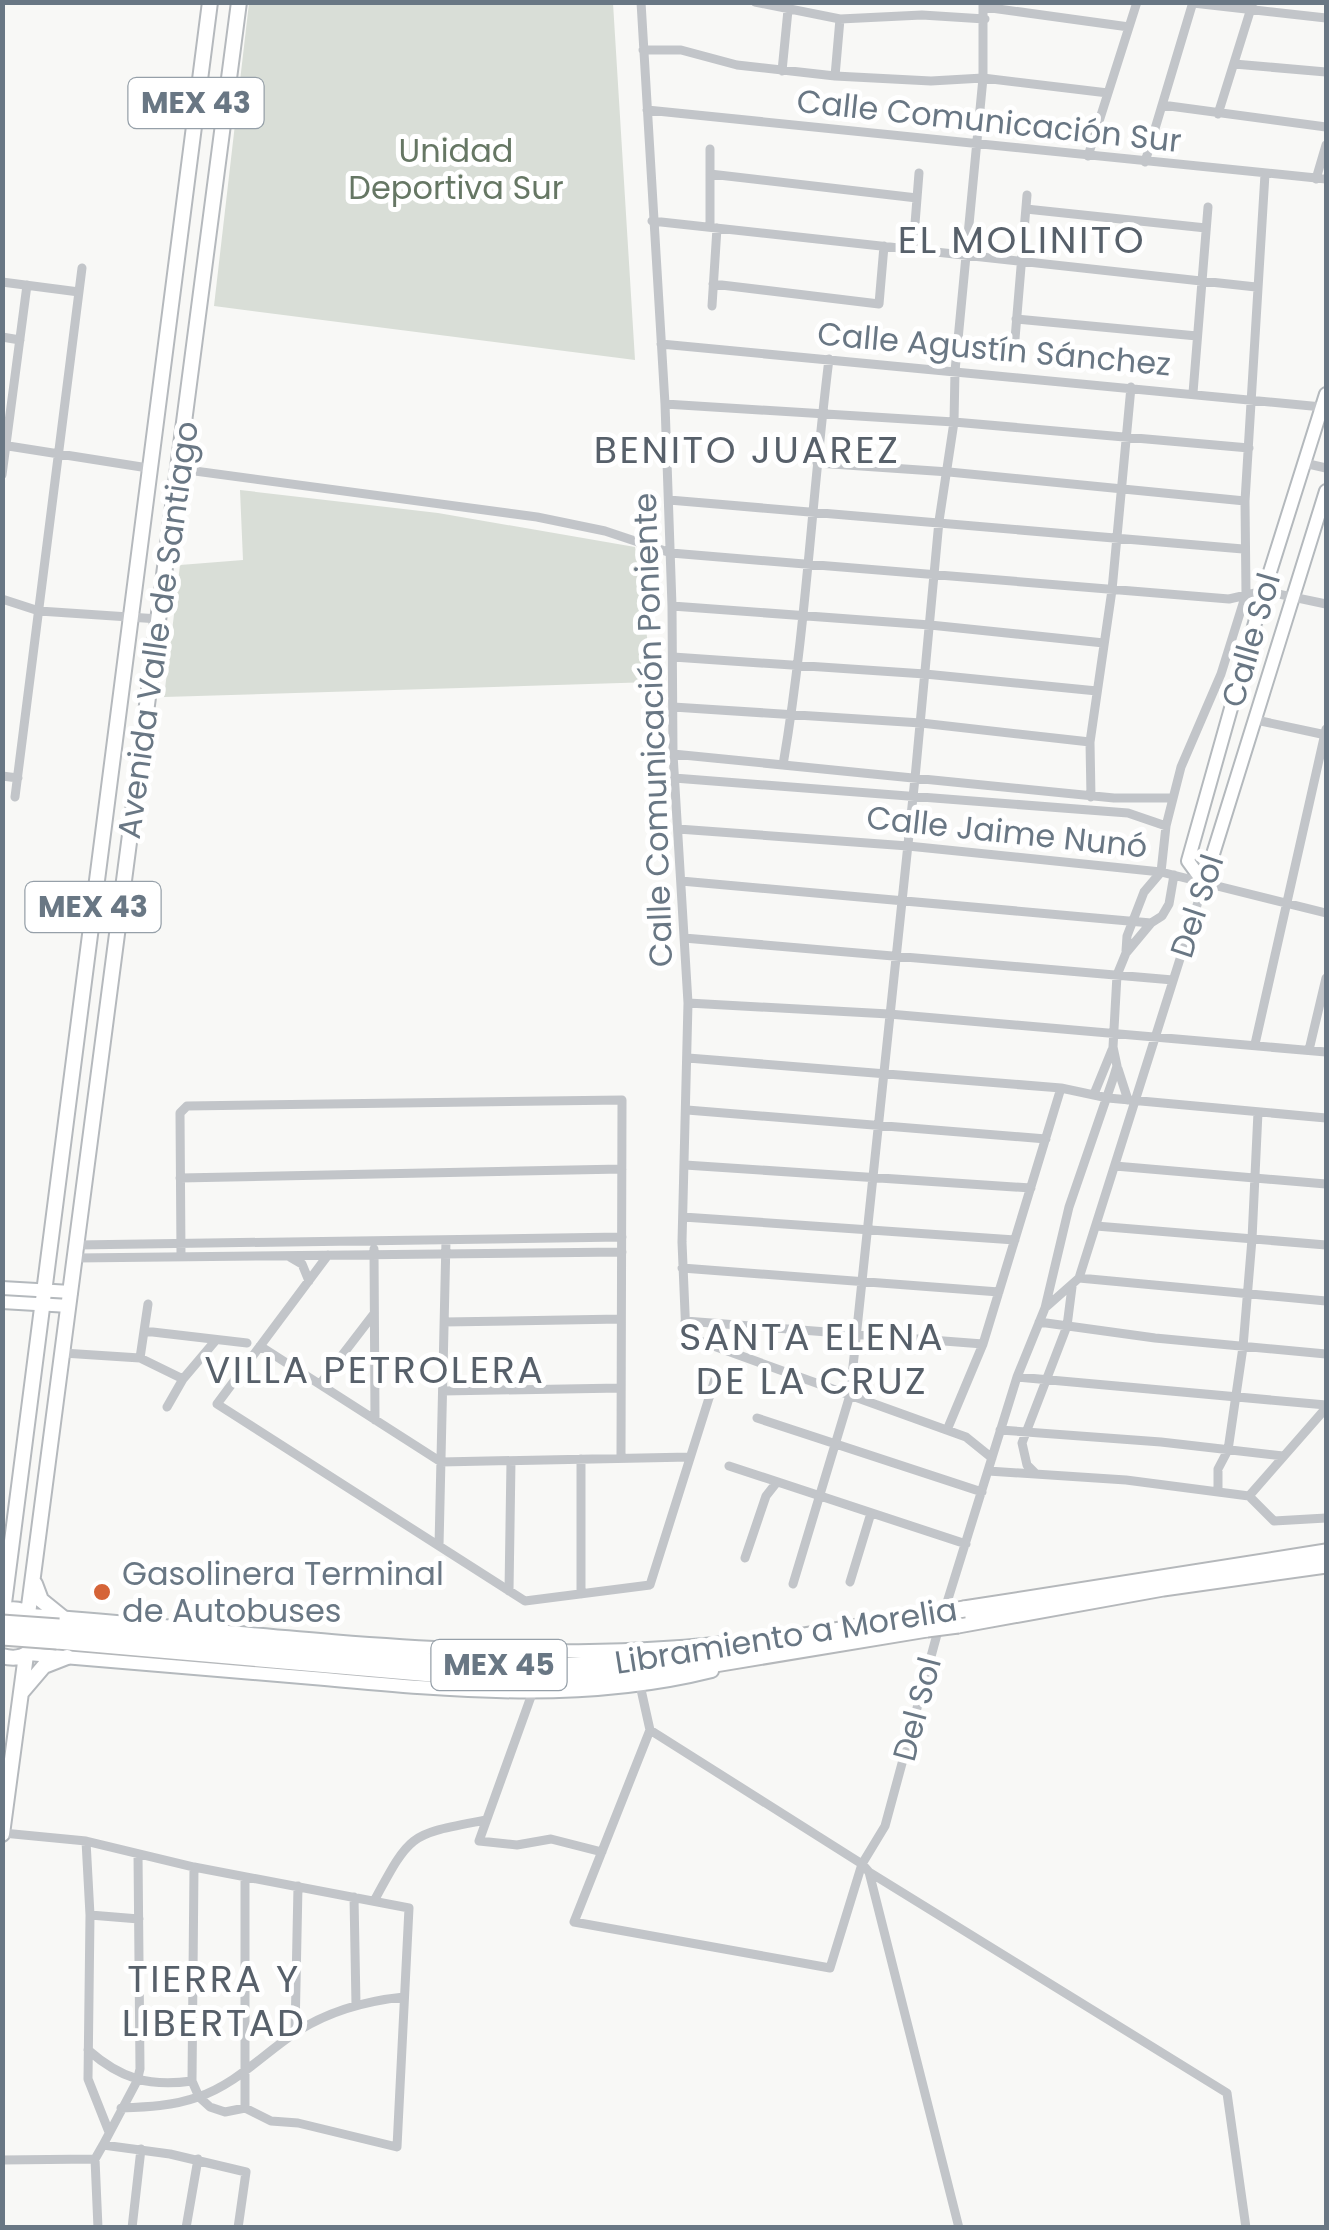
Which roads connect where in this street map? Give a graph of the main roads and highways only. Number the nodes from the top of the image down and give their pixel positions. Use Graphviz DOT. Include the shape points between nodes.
graph roads {
  1 [pos="210,2"];
  2 [pos="239,2"];
  3 [pos="1326,1552"];
  4 [pos="1326,1565"];
  5 [pos="35,1570"];
  6 [pos="6,1572"];
  7 [pos="3,1611"];
  8 [pos="29,1614"];
  9 [pos="961,1617"];
  10 [pos="2,1623"];
  11 [pos="60,1628"];
  12 [pos="2,1637"];
  13 [pos="27,1654"];
  14 [pos="2,1656"];
  15 [pos="67,1657"];
  16 [pos="20,1694"];
  17 [pos="3,1834"];
  1 -- 6 [label="main road, Avenida Valle de Santiago / MEX 43"];
  2 -- 5 [label="main road, Avenida Valle de Santiago / MEX 43"];
  3 -- 9 [label="highway, Libramiento a Morelia / MEX 45"];
  4 -- 9 [label="highway, Libramiento a Morelia / MEX 45"];
  5 -- 6 [label="main road"];
  5 -- 8 [label="main road, Avenida Valle de Santiago / MEX 43"];
  5 -- 11 [label="main road" via="41,1600"];
  6 -- 7 [label="main road, Avenida Valle de Santiago / MEX 43"];
  7 -- 8 [label="main road, MEX 43"];
  8 -- 13 [label="main road, MEX 43" via="38,1637"];
  9 -- 11 [label="highway, Libramiento a Morelia / MEX 45, bridge" via="936,1614 672,1658 547,1666"];
  9 -- 11 [label="highway, Libramiento a Morelia / MEX 45, bridge" via="927,1629 650,1674 526,1680"];
  10 -- 11 [label="highway, Libramiento a Morelia / MEX 45, bridge"];
  11 -- 12 [label="highway, Libramiento a Morelia / MEX 45, bridge"];
  13 -- 14 [label="main road"];
  13 -- 16 [label="main road, MEX 43"];
  15 -- 16 [label="main road" via="44,1666"];
  16 -- 17 [label="main road, MEX 43"];
}
